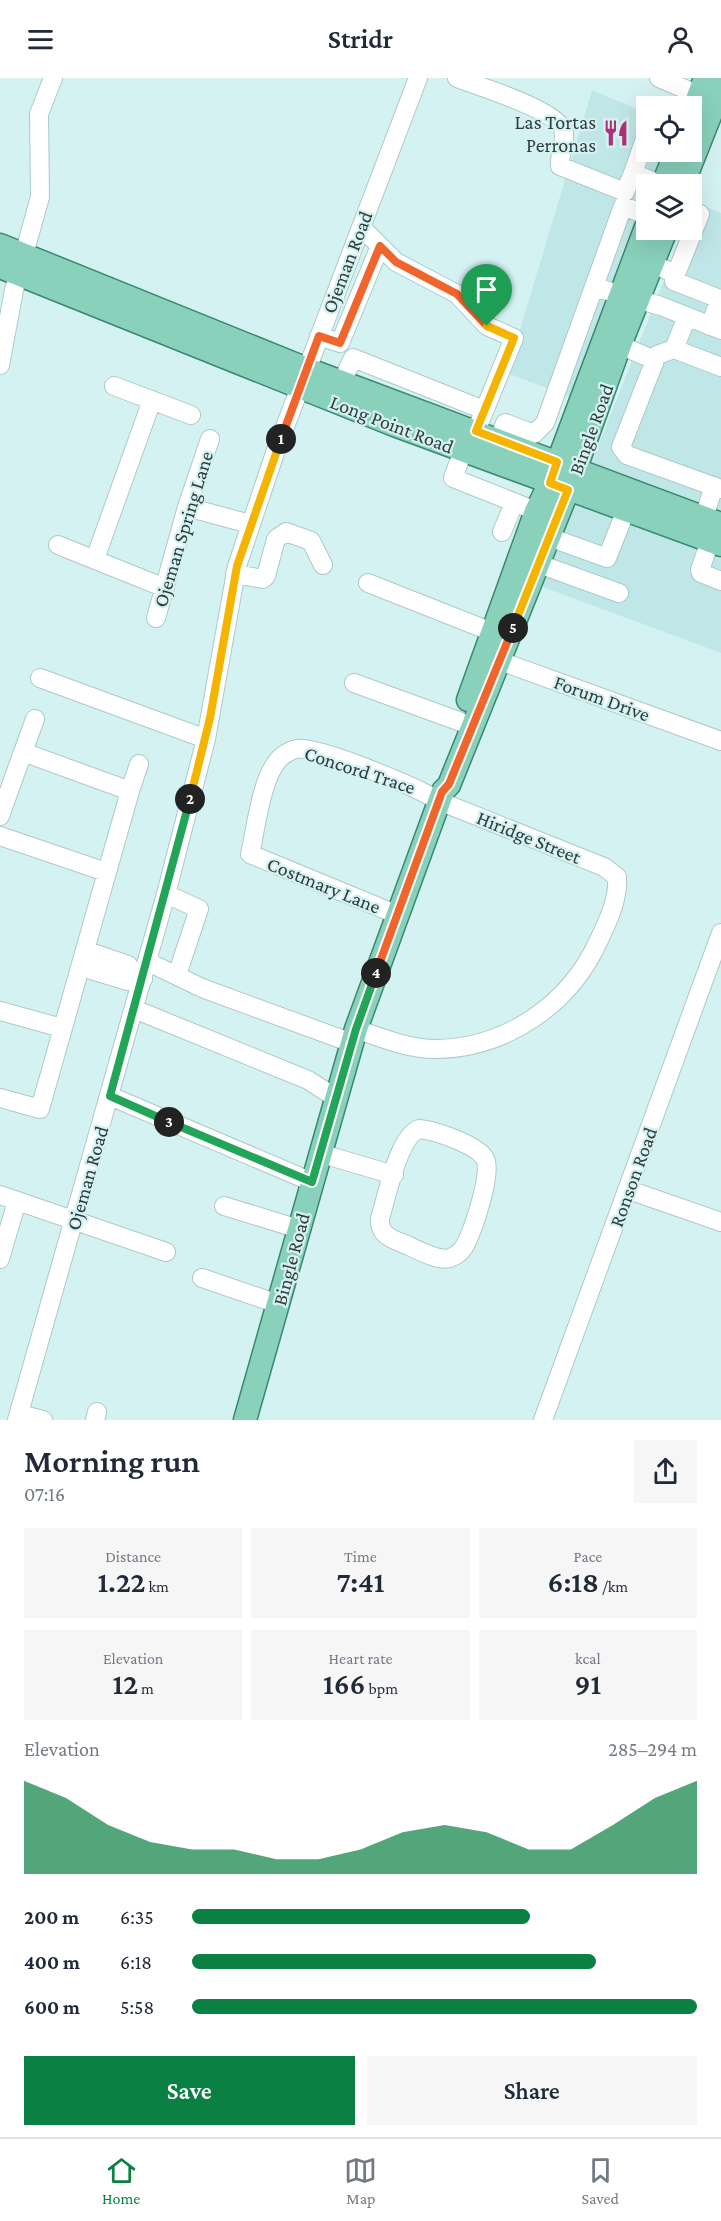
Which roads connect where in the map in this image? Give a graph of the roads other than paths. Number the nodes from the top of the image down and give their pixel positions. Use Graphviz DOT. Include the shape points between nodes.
graph roads {
  1 [pos="53,78"];
  2 [pos="418,78"];
  3 [pos="457,78"];
  4 [pos="659,78"];
  5 [pos="721,88"];
  6 [pos="699,95"];
  7 [pos="702,129"];
  8 [pos="637,162"];
  9 [pos="633,172"];
  10 [pos="638,174"];
  11 [pos="624,199"];
  12 [pos="636,208"];
  13 [pos="361,226"];
  14 [pos="643,240"];
  15 [pos="662,240"];
  16 [pos="689,240"];
  17 [pos="0,245"];
  18 [pos="380,246"];
  19 [pos="652,264"];
  20 [pos="14,265"];
  21 [pos="676,274"];
  22 [pos="594,287"];
  23 [pos="629,299"];
  24 [pos="687,317"];
  25 [pos="715,328"];
  26 [pos="319,336"];
  27 [pos="340,343"];
  28 [pos="620,345"];
  29 [pos="674,349"];
  30 [pos="353,358"];
  31 [pos="654,360"];
  32 [pos="0,365"];
  33 [pos="721,367"];
  34 [pos="562,375"];
  35 [pos="304,379"];
  36 [pos="342,382"];
  37 [pos="587,384"];
  38 [pos="114,386"];
  39 [pos="152,399"];
  40 [pos="553,400"];
  41 [pos="578,408"];
  42 [pos="484,410"];
  43 [pos="191,415"];
  44 [pos="421,423"];
  45 [pos="545,423"];
  46 [pos="476,431"];
  47 [pos="569,431"];
  48 [pos="210,439"];
  49 [pos="499,440"];
  50 [pos="463,450"];
  51 [pos="563,476"];
  52 [pos="719,487"];
  53 [pos="514,503"];
  54 [pos="187,507"];
  55 [pos="626,510"];
  56 [pos="536,511"];
  57 [pos="250,524"];
  58 [pos="502,532"];
  59 [pos="714,532"];
  60 [pos="549,537"];
  61 [pos="58,545"];
  62 [pos="95,559"];
  63 [pos="539,564"];
  64 [pos="323,565"];
  65 [pos="235,574"];
  66 [pos="721,580"];
  67 [pos="368,583"];
  68 [pos="165,588"];
  69 [pos="619,593"];
  70 [pos="156,618"];
  71 [pos="492,633"];
  72 [pos="492,658"];
  73 [pos="40,678"];
  74 [pos="354,683"];
  75 [pos="35,719"];
  76 [pos="461,722"];
  77 [pos="206,739"];
  78 [pos="721,741"];
  79 [pos="23,752"];
  80 [pos="139,764"];
  81 [pos="130,791"];
  82 [pos="441,796"];
  83 [pos="0,816"];
  84 [pos="0,836"];
  85 [pos="250,855"];
  86 [pos="106,872"];
  87 [pos="166,894"];
  88 [pos="398,915"];
  89 [pos="721,933"];
  90 [pos="85,958"];
  91 [pos="142,973"];
  92 [pos="177,975"];
  93 [pos="134,1009"];
  94 [pos="0,1011"];
  95 [pos="62,1028"];
  96 [pos="354,1036"];
  97 [pos="110,1096"];
  98 [pos="0,1098"];
  99 [pos="336,1098"];
  100 [pos="320,1153"];
  101 [pos="394,1175"];
  102 [pos="312,1182"];
  103 [pos="629,1190"];
  104 [pos="9,1198"];
  105 [pos="224,1206"];
  106 [pos="75,1221"];
  107 [pos="721,1222"];
  108 [pos="299,1229"];
  109 [pos="166,1252"];
  110 [pos="0,1259"];
  111 [pos="202,1278"];
  112 [pos="278,1304"];
  113 [pos="18,1417"];
  114 [pos="43,1420"];
  115 [pos="245,1420"];
  116 [pos="543,1420"];
  1 -- 20 [label="street" via="39,114 40,197"];
  2 -- 13 [label="street, Ojeman Road"];
  3 -- 11 [label="street" via="549,116 564,132 561,166"];
  4 -- 6 [label="street"];
  5 -- 7 [label="main road"];
  8 -- 9 [label="street"];
  9 -- 10 [label="street"];
  9 -- 11 [label="street"];
  11 -- 12 [label="street"];
  11 -- 22 [label="street"];
  13 -- 18 [label="street"];
  13 -- 26 [label="street, Ojeman Road"];
  14 -- 23 [label="main road, Bingle Road"];
  15 -- 19 [label="main road, Bingle Road"];
  16 -- 21 [label="street"];
  17 -- 20 [label="main road, Long Point Road"];
  18 -- 27 [label="street"];
  18 -- 42 [label="street" via="396,262 457,294 487,326 514,338"];
  19 -- 21 [label="street"];
  19 -- 23 [label="main road, Bingle Road"];
  20 -- 32 [label="street"];
  20 -- 35 [label="main road, Long Point Road"];
  21 -- 25 [label="street" via="674,281 720,299"];
  22 -- 23 [label="street"];
  22 -- 34 [label="street"];
  23 -- 24 [label="street"];
  23 -- 28 [label="main road, Bingle Road"];
  23 -- 37 [label="main road, Bingle Road"];
  24 -- 25 [label="street"];
  24 -- 29 [label="street"];
  26 -- 27 [label="street"];
  26 -- 35 [label="street, Ojeman Road"];
  27 -- 30 [label="street"];
  28 -- 31 [label="street"];
  28 -- 51 [label="main road, Bingle Road"];
  29 -- 31 [label="street"];
  29 -- 33 [label="street"];
  30 -- 36 [label="street"];
  30 -- 42 [label="street"];
  31 -- 52 [label="street" via="622,451"];
  34 -- 37 [label="street"];
  34 -- 40 [label="street"];
  35 -- 36 [label="main road, Long Point Road"];
  35 -- 44 [label="main road, Long Point Road"];
  35 -- 57 [label="street, Ojeman Road"];
  36 -- 44 [label="main road, Long Point Road"];
  37 -- 41 [label="main road, Bingle Road"];
  38 -- 39 [label="street"];
  39 -- 43 [label="street"];
  39 -- 62 [label="street"];
  40 -- 41 [label="street"];
  40 -- 45 [label="street"];
  41 -- 47 [label="main road, Bingle Road"];
  42 -- 46 [label="street"];
  44 -- 46 [label="main road, Long Point Road"];
  44 -- 50 [label="main road, Long Point Road"];
  45 -- 47 [label="street"];
  45 -- 49 [label="street" via="534,434 505,423"];
  46 -- 49 [label="main road, Long Point Road"];
  47 -- 51 [label="main road, Bingle Road"];
  48 -- 54 [label="street, Ojeman Spring Lane"];
  49 -- 51 [label="main road, Long Point Road"];
  50 -- 51 [label="main road, Long Point Road"];
  50 -- 53 [label="street" via="453,478"];
  51 -- 55 [label="main road, Long Point Road"];
  51 -- 56 [label="main road, Bingle Road"];
  51 -- 59 [label="main road, Long Point Road"];
  51 -- 60 [label="main road, Bingle Road"];
  52 -- 59 [label="street"];
  53 -- 56 [label="street"];
  53 -- 58 [label="street"];
  54 -- 57 [label="street"];
  54 -- 68 [label="street, Ojeman Spring Lane"];
  55 -- 59 [label="main road, Long Point Road"];
  55 -- 60 [label="street" via="608,558"];
  56 -- 71 [label="main road, Bingle Road"];
  57 -- 65 [label="street, Ojeman Road"];
  59 -- 66 [label="street" via="700,570"];
  60 -- 63 [label="main road, Bingle Road"];
  61 -- 62 [label="street"];
  62 -- 68 [label="street"];
  63 -- 69 [label="street"];
  63 -- 72 [label="main road, Bingle Road"];
  64 -- 65 [label="street" via="311,541 286,532 276,539 263,579"];
  65 -- 77 [label="street, Ojeman Road"];
  67 -- 71 [label="street"];
  68 -- 70 [label="street, Ojeman Spring Lane"];
  71 -- 72 [label="main road, Bingle Road"];
  72 -- 76 [label="main road, Bingle Road"];
  72 -- 78 [label="street, Forum Drive"];
  72 -- 82 [label="main road, Bingle Road" via="449,784"];
  73 -- 77 [label="street"];
  74 -- 76 [label="street"];
  75 -- 79 [label="street"];
  76 -- 82 [label="main road, Bingle Road" via="440,782"];
  77 -- 87 [label="street, Ojeman Road"];
  79 -- 81 [label="street"];
  79 -- 83 [label="street"];
  80 -- 81 [label="street"];
  81 -- 86 [label="street"];
  82 -- 85 [label="street, Concord Trace" via="316,752 297,749 281,757 269,773"];
  82 -- 88 [label="main road, Bingle Road"];
  82 -- 96 [label="street, Hiridge Street" via="604,867 617,877 615,899 589,962 565,991 528,1023 490,1041 436,1049"];
  84 -- 86 [label="street"];
  85 -- 88 [label="street, Costmary Lane"];
  86 -- 90 [label="street"];
  87 -- 91 [label="street, Ojeman Road"];
  87 -- 92 [label="street" via="199,909"];
  88 -- 96 [label="main road, Bingle Road"];
  89 -- 103 [label="street, Ronson Road"];
  90 -- 91 [label="street" via="91,970 111,968 127,981"];
  90 -- 95 [label="street"];
  91 -- 92 [label="street"];
  91 -- 93 [label="street, Ojeman Road"];
  92 -- 96 [label="street" via="202,988"];
  93 -- 97 [label="street, Ojeman Road"];
  93 -- 99 [label="street" via="308,1080"];
  94 -- 95 [label="street"];
  95 -- 98 [label="street" via="40,1108"];
  96 -- 99 [label="main road, Bingle Road"];
  97 -- 102 [label="street"];
  97 -- 106 [label="street, Ojeman Road"];
  99 -- 100 [label="main road, Bingle Road"];
  100 -- 101 [label="street"];
  100 -- 102 [label="main road, Bingle Road"];
  101 -- 101 [label="street" via="380,1218 381,1229 388,1237 444,1259 454,1256 466,1242 488,1171 486,1160 470,1146 433,1131 414,1131 402,1147"];
  102 -- 108 [label="main road, Bingle Road"];
  103 -- 107 [label="street"];
  103 -- 116 [label="street, Ronson Road"];
  104 -- 106 [label="street"];
  104 -- 110 [label="street"];
  105 -- 108 [label="street"];
  106 -- 109 [label="street"];
  106 -- 113 [label="street, Ojeman Road"];
  108 -- 112 [label="main road, Bingle Road"];
  111 -- 112 [label="street"];
  112 -- 115 [label="main road, Bingle Road"];
  113 -- 114 [label="street"];
}
